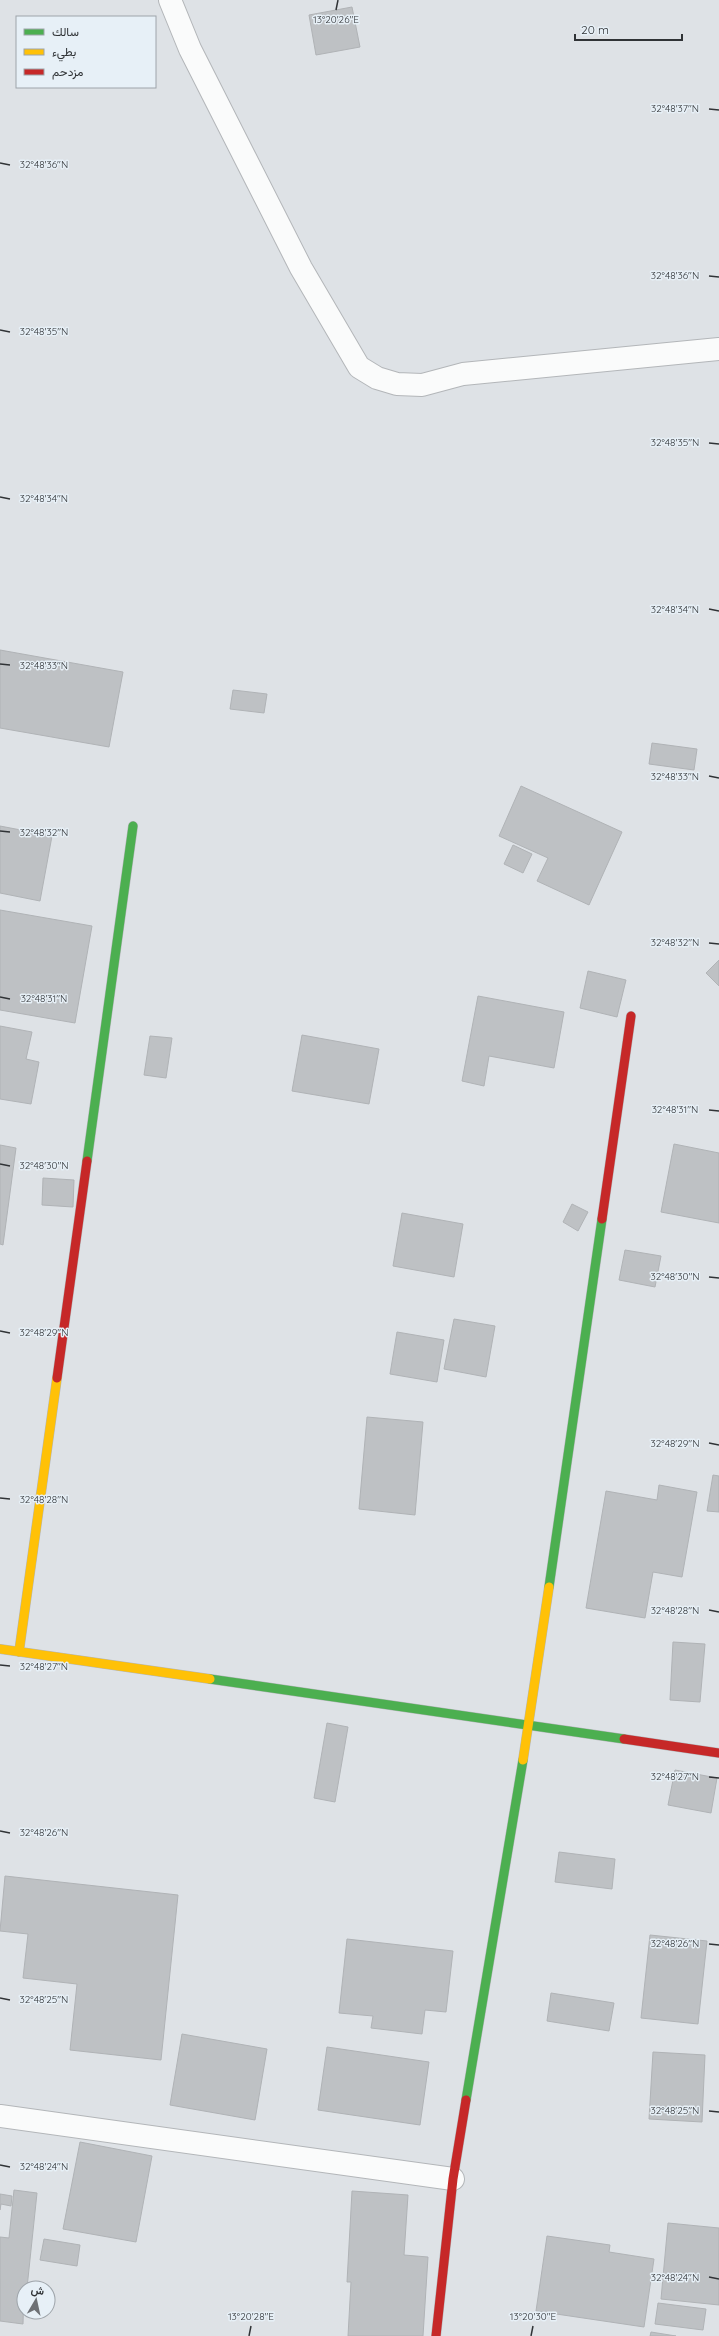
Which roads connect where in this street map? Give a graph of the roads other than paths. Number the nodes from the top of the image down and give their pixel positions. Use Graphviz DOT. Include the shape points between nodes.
graph roads {
  1 [pos="170,0"];
  2 [pos="719,349"];
  3 [pos="133,826"];
  4 [pos="631,1016"];
  5 [pos="0,1649"];
  6 [pos="19,1652"];
  7 [pos="528,1725"];
  8 [pos="719,1753"];
  9 [pos="0,2116"];
  10 [pos="453,2180"];
  11 [pos="436,2336"];
  1 -- 2 [label="street" via="190,49 301,268 359,367 377,378 397,384 422,385 463,374"];
  3 -- 6 [label="street"];
  4 -- 7 [label="street"];
  5 -- 6 [label="street"];
  6 -- 7 [label="street"];
  7 -- 8 [label="street"];
  7 -- 10 [label="street"];
  9 -- 10 [label="street"];
  10 -- 11 [label="street"];
}
